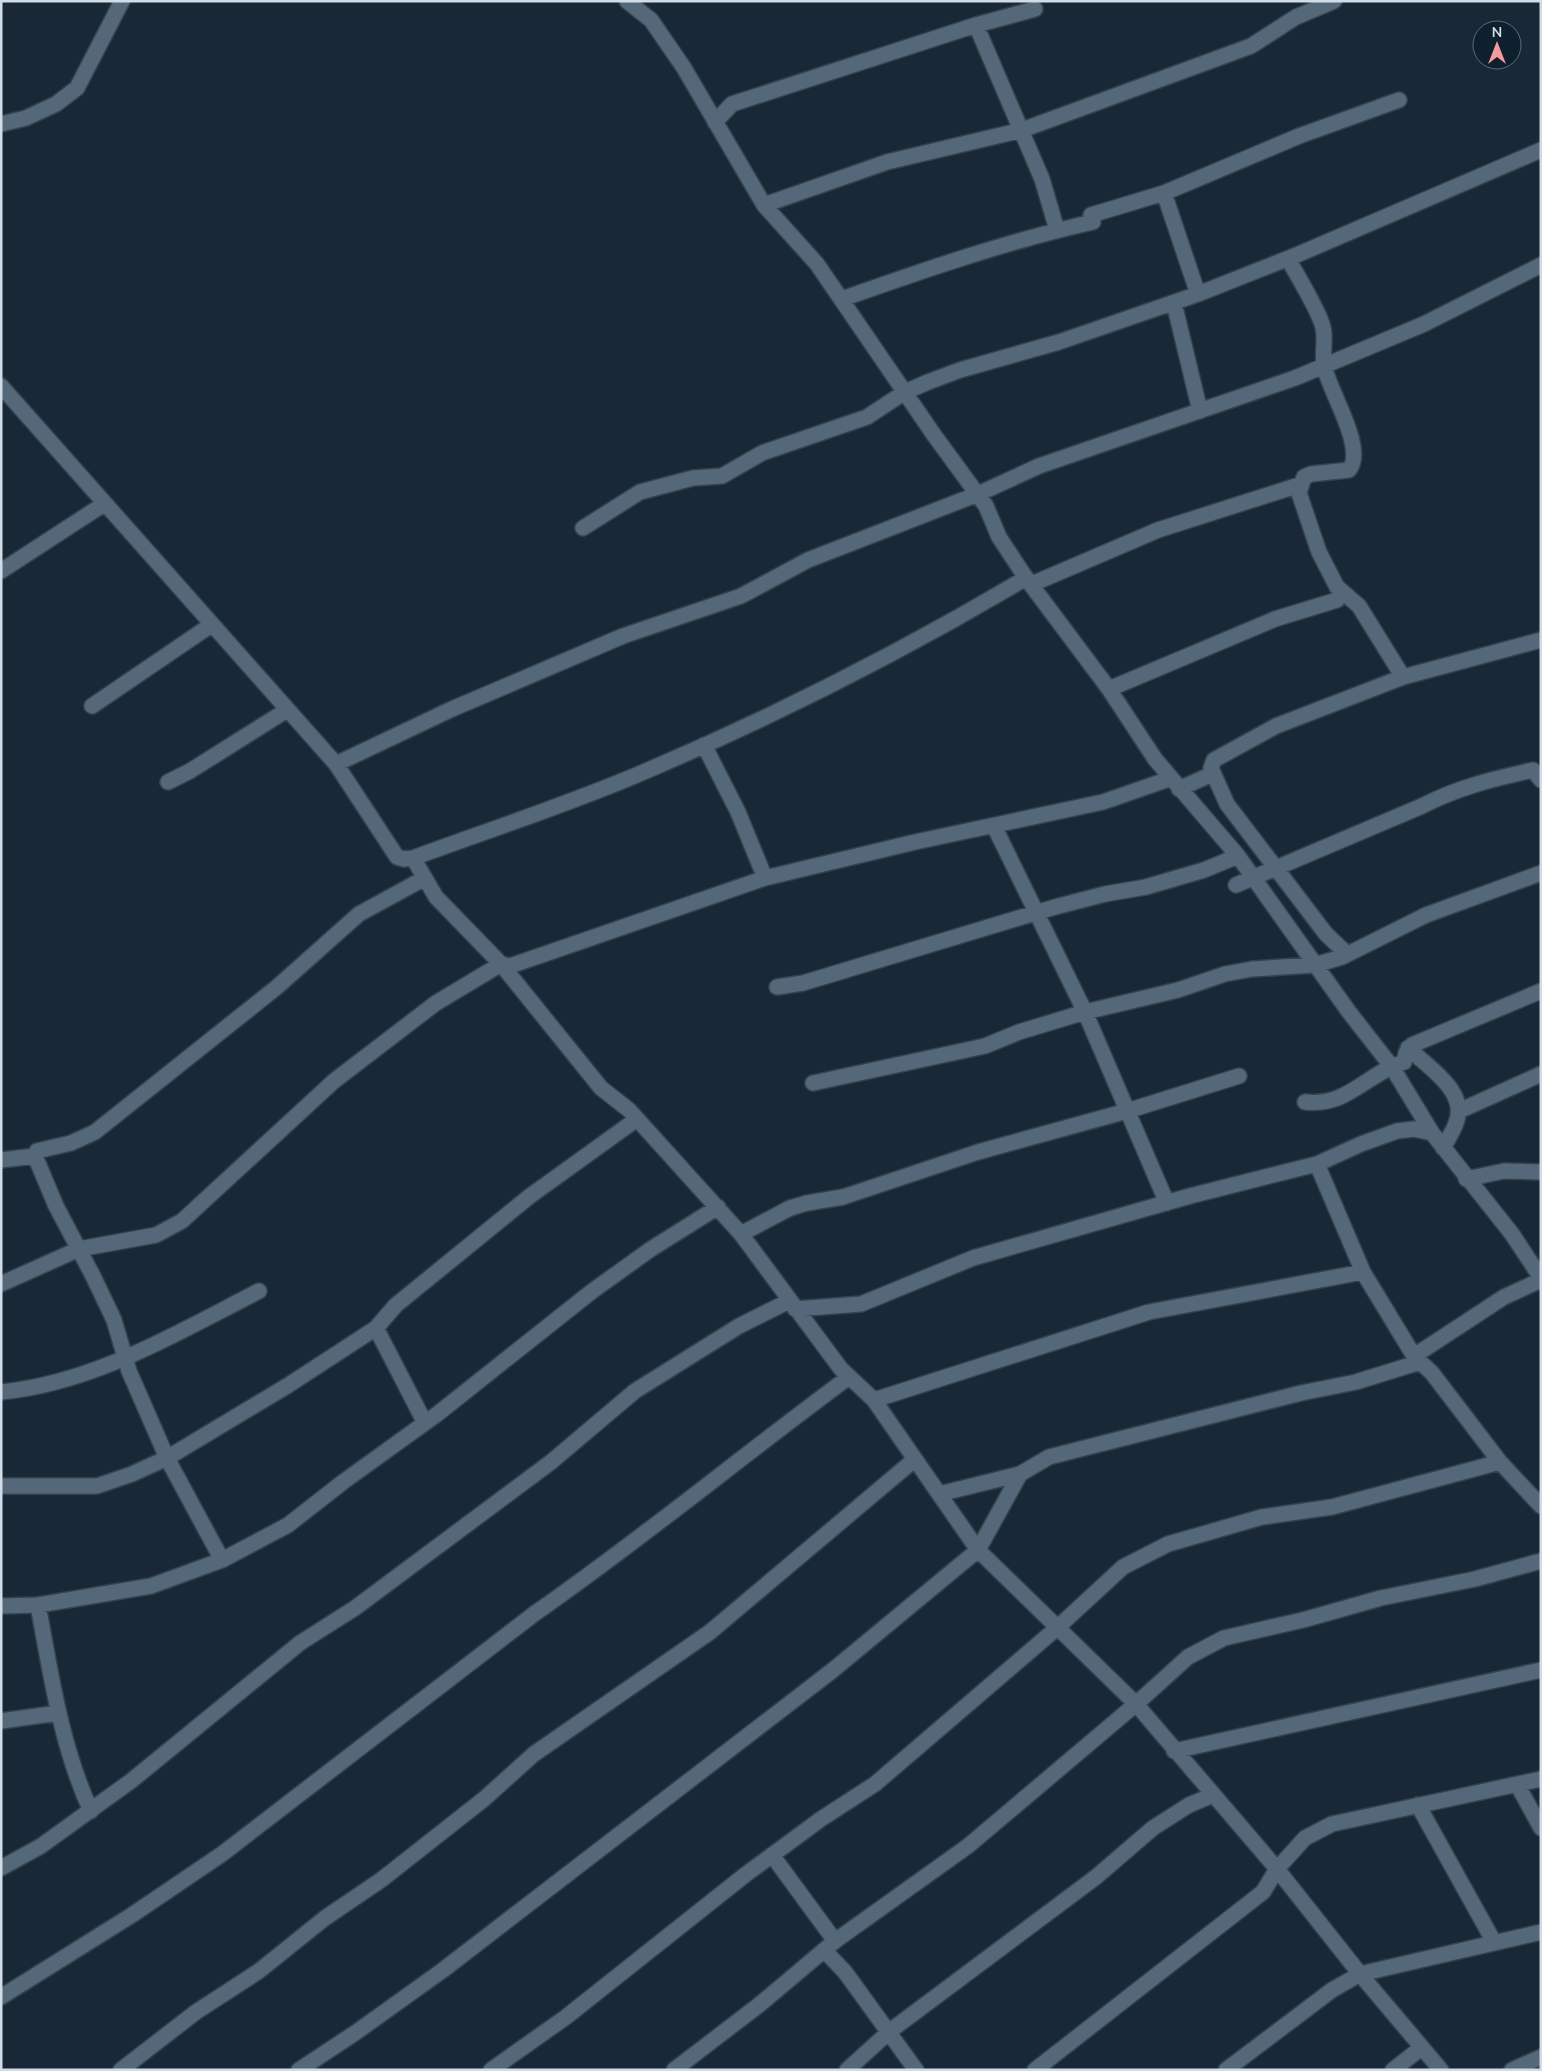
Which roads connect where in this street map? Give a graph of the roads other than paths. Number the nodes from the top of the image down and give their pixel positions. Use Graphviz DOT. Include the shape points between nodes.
graph roads {
  1 [pos="122,1"];
  2 [pos="627,1"];
  3 [pos="1334,1"];
  4 [pos="1035,9"];
  5 [pos="976,25"];
  6 [pos="1399,100"];
  7 [pos="715,122"];
  8 [pos="1,124"];
  9 [pos="1022,130"];
  10 [pos="1541,150"];
  11 [pos="1164,193"];
  12 [pos="764,205"];
  13 [pos="1057,230"];
  14 [pos="1288,258"];
  15 [pos="1541,265"];
  16 [pos="1198,294"];
  17 [pos="842,299"];
  18 [pos="1174,303"];
  19 [pos="1324,366"];
  20 [pos="1,386"];
  21 [pos="904,392"];
  22 [pos="1200,411"];
  23 [pos="1300,485"];
  24 [pos="978,494"];
  25 [pos="104,504"];
  26 [pos="583,528"];
  27 [pos="1,571"];
  28 [pos="1026,578"];
  29 [pos="1337,600"];
  30 [pos="211,625"];
  31 [pos="1541,640"];
  32 [pos="1403,677"];
  33 [pos="1109,689"];
  34 [pos="92,706"];
  35 [pos="287,710"];
  36 [pos="704,745"];
  37 [pos="336,764"];
  38 [pos="1212,774"];
  39 [pos="1541,780"];
  40 [pos="168,782"];
  41 [pos="1174,784"];
  42 [pos="1406,806"];
  43 [pos="994,826"];
  44 [pos="1238,856"];
  45 [pos="413,858"];
  46 [pos="1275,867"];
  47 [pos="1541,873"];
  48 [pos="425,878"];
  49 [pos="765,878"];
  50 [pos="1254,879"];
  51 [pos="1236,885"];
  52 [pos="1034,913"];
  53 [pos="1314,917"];
  54 [pos="1289,926"];
  55 [pos="1347,954"];
  56 [pos="501,964"];
  57 [pos="1315,965"];
  58 [pos="776,987"];
  59 [pos="1541,992"];
  60 [pos="1085,1012"];
  61 [pos="1406,1059"];
  62 [pos="1239,1076"];
  63 [pos="1536,1077"];
  64 [pos="812,1083"];
  65 [pos="1305,1102"];
  66 [pos="1127,1111"];
  67 [pos="1459,1111"];
  68 [pos="637,1119"];
  69 [pos="1432,1133"];
  70 [pos="1442,1148"];
  71 [pos="35,1156"];
  72 [pos="1,1160"];
  73 [pos="1317,1164"];
  74 [pos="1541,1172"];
  75 [pos="1466,1179"];
  76 [pos="1167,1203"];
  77 [pos="718,1207"];
  78 [pos="741,1234"];
  79 [pos="79,1249"];
  80 [pos="1363,1272"];
  81 [pos="1541,1279"];
  82 [pos="1,1284"];
  83 [pos="259,1291"];
  84 [pos="792,1305"];
  85 [pos="376,1328"];
  86 [pos="1417,1359"];
  87 [pos="126,1360"];
  88 [pos="849,1377"];
  89 [pos="1,1392"];
  90 [pos="874,1400"];
  91 [pos="425,1423"];
  92 [pos="167,1458"];
  93 [pos="914,1460"];
  94 [pos="1500,1462"];
  95 [pos="1020,1474"];
  96 [pos="1,1486"];
  97 [pos="939,1494"];
  98 [pos="1541,1506"];
  99 [pos="978,1550"];
  100 [pos="222,1560"];
  101 [pos="1541,1561"];
  102 [pos="38,1605"];
  103 [pos="1,1606"];
  104 [pos="1058,1627"];
  105 [pos="1541,1670"];
  106 [pos="1136,1704"];
  107 [pos="58,1713"];
  108 [pos="1,1721"];
  109 [pos="1174,1751"];
  110 [pos="1541,1779"];
  111 [pos="1517,1784"];
  112 [pos="1212,1795"];
  113 [pos="1418,1805"];
  114 [pos="90,1811"];
  115 [pos="1541,1828"];
  116 [pos="772,1855"];
  117 [pos="1,1868"];
  118 [pos="1277,1869"];
  119 [pos="1541,1932"];
  120 [pos="1494,1942"];
  121 [pos="830,1945"];
  122 [pos="1360,1974"];
  123 [pos="1,1997"];
  124 [pos="890,2031"];
  125 [pos="1421,2048"];
  126 [pos="1541,2057"];
  127 [pos="121,2070"];
  128 [pos="299,2070"];
  129 [pos="491,2070"];
  130 [pos="674,2070"];
  131 [pos="847,2070"];
  132 [pos="916,2070"];
  133 [pos="1035,2070"];
  134 [pos="1226,2070"];
  135 [pos="1393,2070"];
  136 [pos="1441,2070"];
  137 [pos="1512,2070"];
  1 -- 8 [label="street" via="77,88 56,104 26,118"];
  2 -- 7 [label="street" via="651,20"];
  3 -- 9 [label="street" via="1296,17 1251,46"];
  4 -- 5 [label="street"];
  5 -- 7 [label="street" via="732,104"];
  5 -- 9 [label="street"];
  6 -- 11 [label="street" via="1299,136"];
  7 -- 12 [label="street"];
  9 -- 12 [label="street" via="887,162"];
  9 -- 13 [label="street" via="1042,179"];
  10 -- 14 [label="street"];
  11 -- 13 [label="street"];
  11 -- 16 [label="street"];
  12 -- 17 [label="street" via="817,264"];
  13 -- 17 [label="street"];
  14 -- 16 [label="street"];
  14 -- 19 [label="street" via="1323,327"];
  15 -- 19 [label="street" via="1424,324"];
  16 -- 18 [label="street"];
  17 -- 21 [label="street"];
  18 -- 21 [label="street" via="1059,342 960,370"];
  18 -- 22 [label="street"];
  19 -- 22 [label="street"];
  19 -- 23 [label="street" via="1353,446 1353,466 1343,472 1311,474 1304,477"];
  20 -- 25 [label="street"];
  21 -- 24 [label="street"];
  21 -- 26 [label="street" via="867,417 762,453 722,476 693,478 640,492"];
  22 -- 24 [label="street" via="1039,466"];
  23 -- 28 [label="street" via="1158,530 1032,584"];
  23 -- 32 [label="street" via="1299,493 1318,552 1337,587 1358,606"];
  24 -- 28 [label="street" via="991,514 999,537"];
  24 -- 37 [label="street" via="808,560 741,596 624,636 452,709"];
  25 -- 27 [label="street"];
  25 -- 30 [label="street"];
  28 -- 33 [label="street"];
  28 -- 36 [label="street" via="878,663"];
  29 -- 33 [label="street" via="1275,619"];
  30 -- 34 [label="street"];
  30 -- 35 [label="street"];
  31 -- 32 [label="street"];
  32 -- 38 [label="street" via="1276,726 1214,760"];
  33 -- 41 [label="street" via="1138,736"];
  35 -- 37 [label="street"];
  35 -- 40 [label="street"];
  36 -- 45 [label="street" via="562,805"];
  36 -- 49 [label="street" via="738,812"];
  37 -- 45 [label="street" via="398,857"];
  38 -- 41 [label="street"];
  38 -- 46 [label="street" via="1227,804"];
  39 -- 51 [label="street" via="1533,770 1449,792"];
  41 -- 43 [label="street"];
  41 -- 44 [label="street"];
  42 -- 51 [label="street"];
  43 -- 49 [label="street"];
  43 -- 52 [label="street"];
  44 -- 50 [label="street"];
  44 -- 52 [label="street" via="1146,887"];
  45 -- 48 [label="street"];
  46 -- 50 [label="street"];
  46 -- 51 [label="street"];
  46 -- 53 [label="street"];
  47 -- 55 [label="street" via="1426,916"];
  48 -- 56 [label="street" via="436,897"];
  48 -- 71 [label="street" via="359,914 277,987 94,1132 71,1143 37,1151"];
  49 -- 56 [label="street" via="510,966"];
  50 -- 54 [label="street"];
  52 -- 58 [label="street" via="804,983"];
  52 -- 60 [label="street"];
  53 -- 54 [label="street"];
  53 -- 55 [label="street"];
  54 -- 57 [label="street"];
  55 -- 57 [label="street"];
  56 -- 68 [label="street" via="601,1088"];
  56 -- 79 [label="street" via="436,1003 334,1081 182,1221 156,1235"];
  57 -- 60 [label="street" via="1225,974 1178,990"];
  57 -- 61 [label="street"];
  59 -- 61 [label="street"];
  60 -- 64 [label="street" via="985,1046"];
  60 -- 66 [label="street"];
  61 -- 65 [label="street" via="1327,1103"];
  61 -- 67 [label="street" via="1453,1090"];
  61 -- 69 [label="street"];
  62 -- 66 [label="street"];
  63 -- 67 [label="street"];
  66 -- 76 [label="street"];
  66 -- 78 [label="street" via="978,1152 844,1197 790,1208"];
  67 -- 70 [label="street" via="1457,1122"];
  68 -- 77 [label="street"];
  68 -- 85 [label="street" via="530,1196 396,1305"];
  69 -- 70 [label="street"];
  69 -- 73 [label="street" via="1414,1129 1397,1131"];
  70 -- 75 [label="street"];
  71 -- 72 [label="street"];
  71 -- 79 [label="street"];
  73 -- 76 [label="street"];
  73 -- 80 [label="street"];
  74 -- 75 [label="street" via="1504,1171"];
  75 -- 81 [label="street" via="1512,1234"];
  76 -- 84 [label="street" via="973,1258 860,1304"];
  77 -- 78 [label="street"];
  77 -- 91 [label="street" via="591,1292"];
  78 -- 84 [label="street"];
  79 -- 82 [label="street"];
  79 -- 87 [label="street" via="114,1320"];
  80 -- 86 [label="street"];
  80 -- 90 [label="street" via="1149,1312"];
  81 -- 86 [label="street" via="1504,1297"];
  83 -- 87 [label="street"];
  84 -- 88 [label="street"];
  84 -- 114 [label="street" via="739,1326 635,1391 551,1462 355,1608 300,1643"];
  85 -- 91 [label="street"];
  85 -- 92 [label="street"];
  86 -- 94 [label="street" via="1432,1373"];
  86 -- 95 [label="street" via="1356,1382 1049,1457"];
  87 -- 89 [label="street" via="27,1389"];
  87 -- 92 [label="street"];
  88 -- 90 [label="street"];
  88 -- 123 [label="street" via="222,1854 132,1916"];
  90 -- 93 [label="street"];
  91 -- 100 [label="street" via="288,1525"];
  92 -- 96 [label="street" via="97,1486"];
  92 -- 100 [label="street"];
  93 -- 97 [label="street"];
  93 -- 127 [label="street" via="710,1632 534,1754 484,1799 381,1880 325,1918 259,1971 196,2012"];
  94 -- 98 [label="street"];
  94 -- 104 [label="street" via="1332,1507 1262,1517 1168,1544 1123,1567"];
  95 -- 97 [label="street"];
  95 -- 99 [label="street"];
  97 -- 99 [label="street"];
  99 -- 104 [label="street"];
  99 -- 128 [label="street" via="833,1670 450,1964"];
  100 -- 102 [label="street" via="151,1586"];
  101 -- 106 [label="street" via="1224,1638 1188,1657"];
  102 -- 103 [label="street"];
  102 -- 107 [label="street"];
  104 -- 106 [label="street"];
  104 -- 116 [label="street" via="875,1784"];
  105 -- 109 [label="street"];
  106 -- 109 [label="street"];
  106 -- 121 [label="street" via="968,1846"];
  107 -- 108 [label="street"];
  107 -- 114 [label="street"];
  109 -- 112 [label="street"];
  110 -- 111 [label="street"];
  111 -- 113 [label="street"];
  111 -- 115 [label="street"];
  112 -- 118 [label="street"];
  112 -- 124 [label="street" via="1153,1828 1096,1877"];
  113 -- 118 [label="street" via="1332,1824 1305,1838"];
  113 -- 120 [label="street"];
  114 -- 117 [label="street" via="41,1846"];
  116 -- 121 [label="street"];
  116 -- 129 [label="street" via="566,2018"];
  118 -- 122 [label="street"];
  118 -- 133 [label="street" via="1263,1892"];
  119 -- 120 [label="street"];
  120 -- 122 [label="street"];
  121 -- 124 [label="street" via="845,1972"];
  121 -- 130 [label="street"];
  122 -- 125 [label="street"];
  122 -- 134 [label="street" via="1332,1990"];
  124 -- 131 [label="street"];
  124 -- 132 [label="street"];
  125 -- 135 [label="street"];
  125 -- 136 [label="street"];
  126 -- 137 [label="street"];
}
